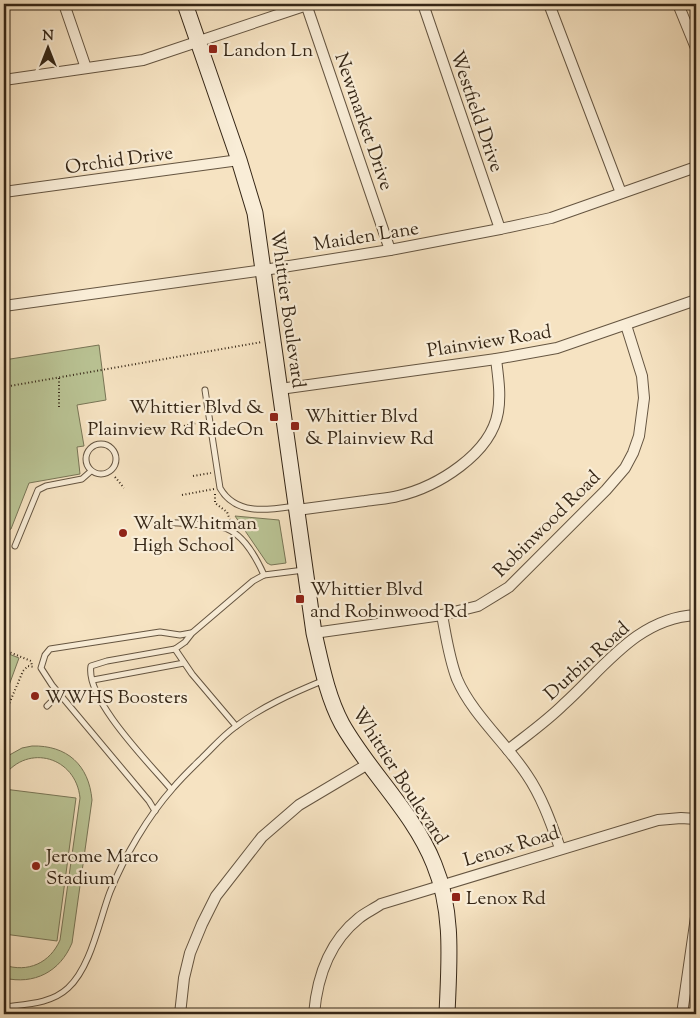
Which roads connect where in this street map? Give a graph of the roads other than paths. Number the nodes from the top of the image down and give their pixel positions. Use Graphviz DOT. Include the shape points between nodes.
graph roads {
  1 [pos="64,4"];
  2 [pos="185,4"];
  3 [pos="307,4"];
  4 [pos="423,4"];
  5 [pos="549,4"];
  6 [pos="678,4"];
  7 [pos="198,41"];
  8 [pos="696,48"];
  9 [pos="86,68"];
  10 [pos="4,80"];
  11 [pos="239,160"];
  12 [pos="696,167"];
  13 [pos="4,192"];
  14 [pos="621,194"];
  15 [pos="500,230"];
  16 [pos="390,250"];
  17 [pos="264,270"];
  18 [pos="696,300"];
  19 [pos="4,306"];
  20 [pos="626,325"];
  21 [pos="496,359"];
  22 [pos="280,388"];
  23 [pos="205,390"];
  24 [pos="91,471"];
  25 [pos="296,508"];
  26 [pos="156,526"];
  27 [pos="15,546"];
  28 [pos="305,570"];
  29 [pos="264,575"];
  30 [pos="442,615"];
  31 [pos="696,615"];
  32 [pos="192,633"];
  33 [pos="314,633"];
  34 [pos="176,649"];
  35 [pos="184,663"];
  36 [pos="93,680"];
  37 [pos="325,680"];
  38 [pos="54,688"];
  39 [pos="47,706"];
  40 [pos="236,726"];
  41 [pos="508,750"];
  42 [pos="368,764"];
  43 [pos="171,789"];
  44 [pos="154,812"];
  45 [pos="696,819"];
  46 [pos="560,848"];
  47 [pos="441,884"];
  48 [pos="696,917"];
  49 [pos="4,1007"];
  50 [pos="180,1014"];
  51 [pos="314,1014"];
  52 [pos="447,1014"];
  53 [pos="682,1014"];
  1 -- 9 [label="street"];
  2 -- 7 [label="street, Whittier Boulevard"];
  3 -- 7 [label="street"];
  3 -- 16 [label="street, Newmarket Drive"];
  4 -- 15 [label="street, Westfield Drive"];
  5 -- 14 [label="street"];
  6 -- 8 [label="street"];
  7 -- 9 [label="street" via="143,60"];
  7 -- 11 [label="street, Whittier Boulevard"];
  9 -- 10 [label="street"];
  11 -- 13 [label="street, Orchid Drive"];
  11 -- 17 [label="street, Whittier Boulevard" via="255,213"];
  12 -- 14 [label="street, Maiden Lane"];
  14 -- 15 [label="street, Maiden Lane" via="551,218"];
  15 -- 16 [label="street, Maiden Lane"];
  16 -- 17 [label="street, Maiden Lane"];
  17 -- 19 [label="street, Maiden Lane"];
  17 -- 22 [label="street, Whittier Boulevard"];
  18 -- 20 [label="street, Plainview Road"];
  20 -- 21 [label="street, Plainview Road" via="557,348"];
  20 -- 30 [label="street, Robinwood Road" via="642,376 644,398 639,436 625,468 509,587 478,606"];
  21 -- 22 [label="street, Plainview Road"];
  21 -- 25 [label="street" via="500,397 493,428 483,445 459,467 432,483 399,496"];
  22 -- 25 [label="street, Whittier Boulevard"];
  23 -- 25 [label="lane" via="220,488 225,497 256,509"];
  24 -- 24 [label="lane" via="105,474 111,470 115,464 112,450 106,446 93,447 86,458"];
  24 -- 27 [label="lane" via="82,480 38,490"];
  25 -- 28 [label="street, Whittier Boulevard"];
  26 -- 29 [label="lane" via="176,523 222,527 233,532 255,556"];
  28 -- 29 [label="lane"];
  28 -- 33 [label="street, Whittier Boulevard"];
  29 -- 32 [label="lane" via="248,584"];
  30 -- 33 [label="street, Robinwood Road"];
  30 -- 41 [label="street" via="458,680"];
  31 -- 41 [label="street, Durbin Road" via="664,621 626,643 564,705"];
  32 -- 34 [label="lane"];
  32 -- 38 [label="lane" via="180,636 160,632 50,649 41,668"];
  33 -- 37 [label="street, Whittier Boulevard"];
  34 -- 35 [label="lane"];
  34 -- 36 [label="lane" via="97,663 90,672"];
  35 -- 36 [label="lane"];
  35 -- 40 [label="lane"];
  36 -- 43 [label="lane" via="102,705"];
  37 -- 40 [label="lane" via="296,692"];
  37 -- 42 [label="street, Whittier Boulevard" via="342,723"];
  38 -- 39 [label="lane" via="55,698"];
  38 -- 44 [label="lane"];
  40 -- 43 [label="lane"];
  41 -- 46 [label="street" via="538,792"];
  42 -- 47 [label="street, Whittier Boulevard" via="422,838"];
  42 -- 50 [label="street" via="299,805 262,837 216,896 190,952"];
  43 -- 44 [label="lane"];
  44 -- 49 [label="lane" via="111,890 82,971 68,988 56,996 41,1002"];
  45 -- 46 [label="street, Lenox Road" via="658,820"];
  46 -- 47 [label="street, Lenox Road"];
  47 -- 51 [label="street, Lenox Road" via="382,904 358,919 340,938 324,965"];
  47 -- 52 [label="street, Whittier Boulevard" via="450,935"];
  48 -- 53 [label="street"];
}
